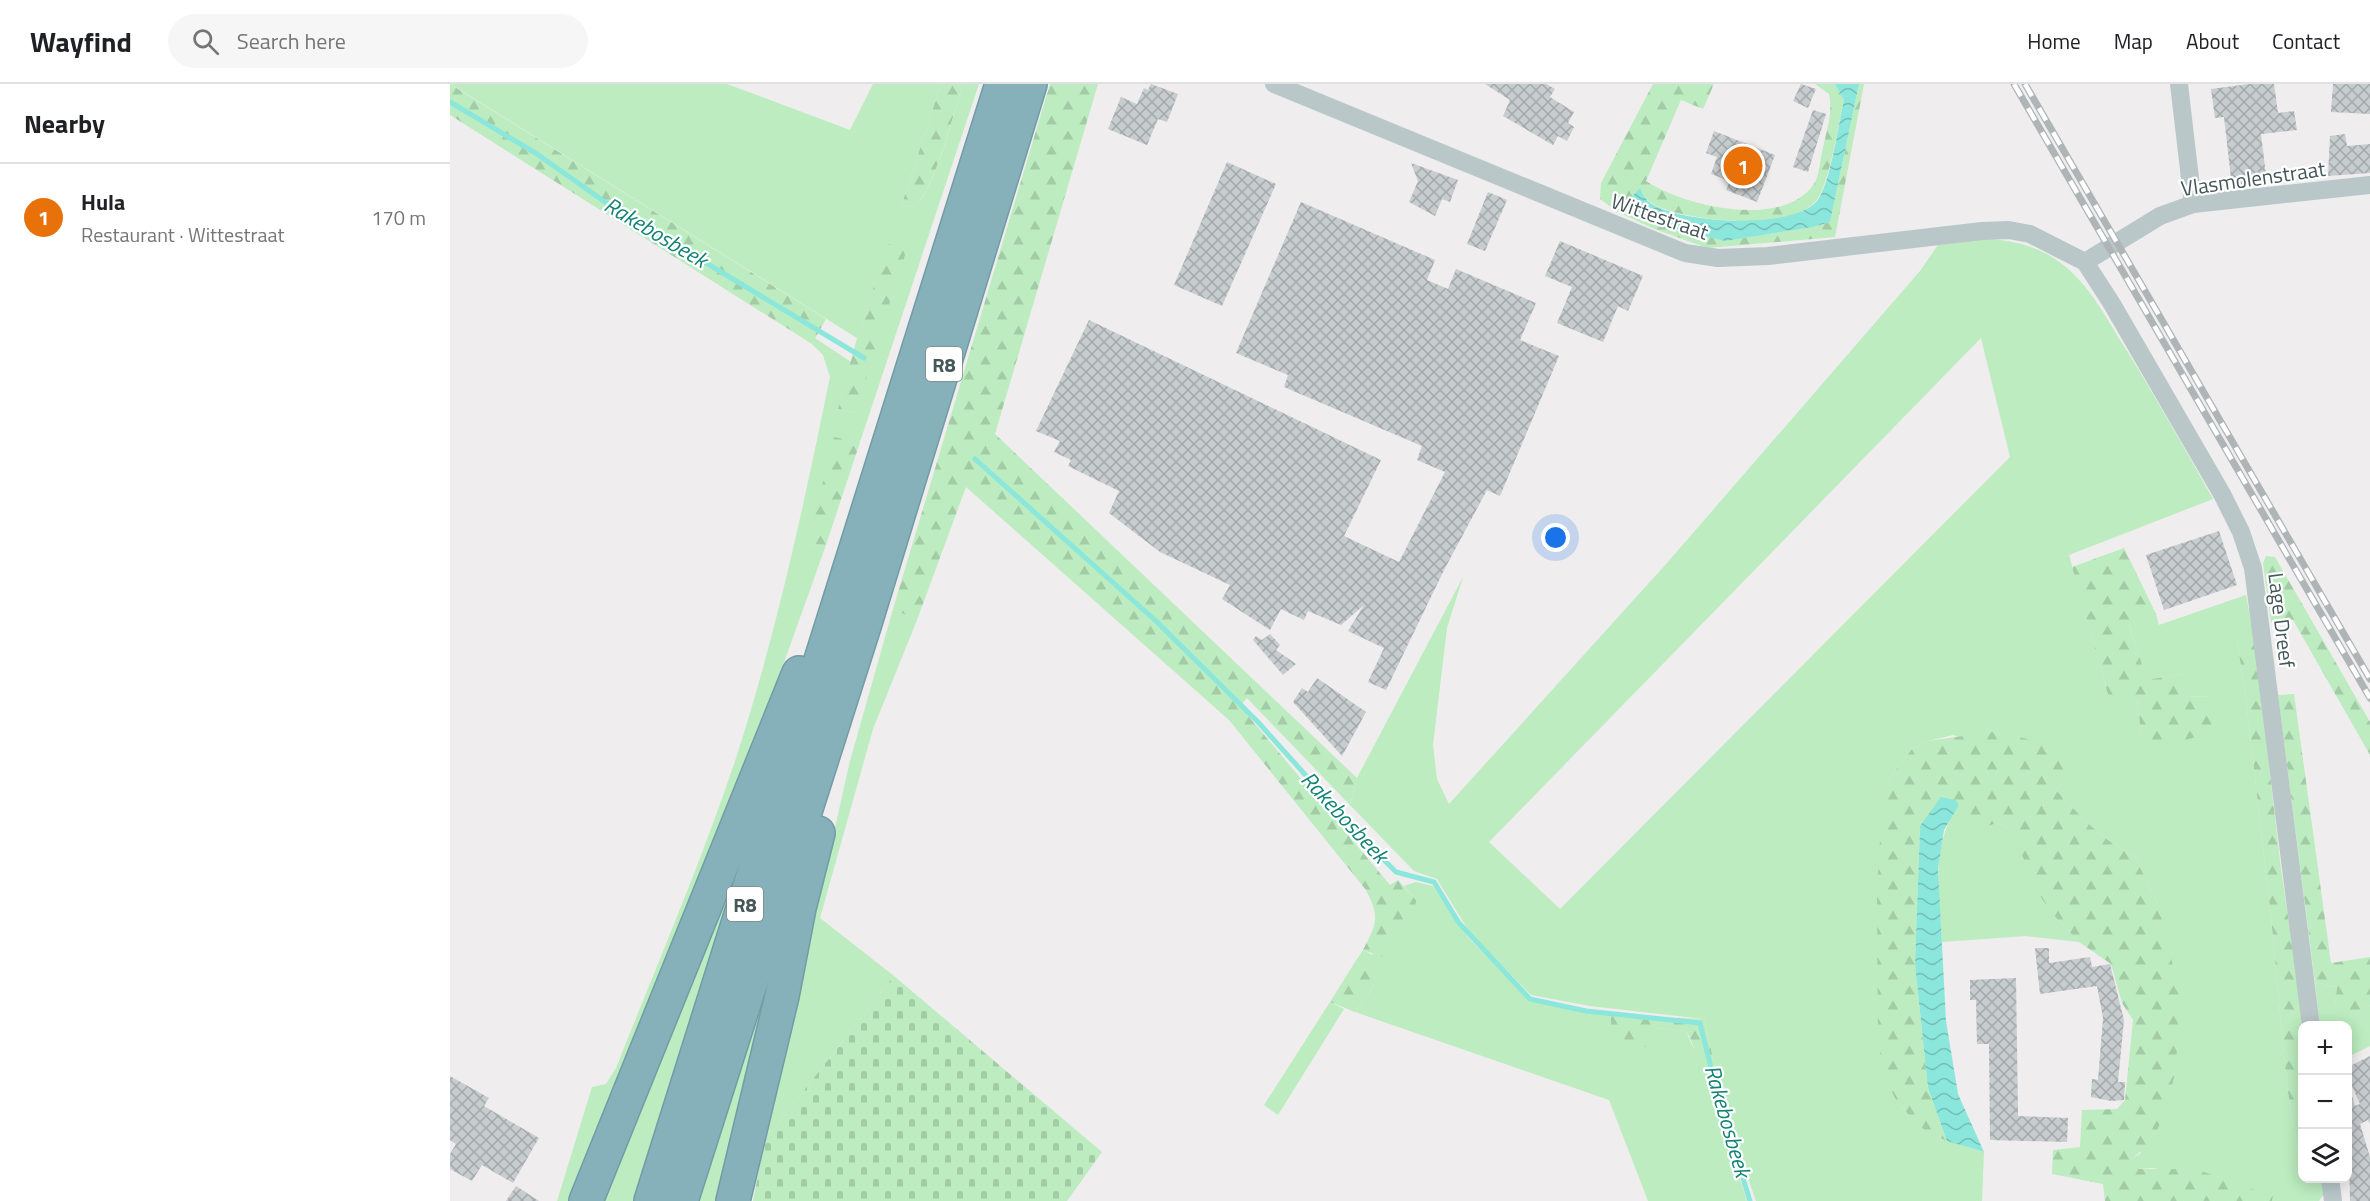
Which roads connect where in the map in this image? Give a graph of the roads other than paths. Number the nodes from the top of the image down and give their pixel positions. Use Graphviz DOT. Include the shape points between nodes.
graph roads {
  1 [pos="1002,84"];
  2 [pos="1030,84"];
  3 [pos="1274,84"];
  4 [pos="2179,84"];
  5 [pos="2370,185"];
  6 [pos="2193,204"];
  7 [pos="2085,262"];
  8 [pos="852,616"];
  9 [pos="2310,1021"];
  10 [pos="2331,1183"];
  11 [pos="586,1201"];
  12 [pos="651,1201"];
  13 [pos="681,1201"];
  14 [pos="733,1201"];
  15 [pos="2333,1201"];
  1 -- 8 [label="highway, R8"];
  2 -- 8 [label="highway, R8"];
  3 -- 7 [label="street, Wittestraat" via="1685,253 1718,258 1768,256 2009,230 2045,240"];
  4 -- 6 [label="street"];
  5 -- 6 [label="street, Vlasmolenstraat"];
  6 -- 7 [label="street, Vlasmolenstraat" via="2160,216"];
  7 -- 9 [label="street, Lage Dreef" via="2222,494 2253,568"];
  8 -- 11 [label="highway, R8" via="794,680"];
  8 -- 12 [label="highway, R8"];
  8 -- 13 [label="highway, R8"];
  8 -- 14 [label="highway, R8" via="858,683 799,908"];
  10 -- 15 [label="street"];
}
